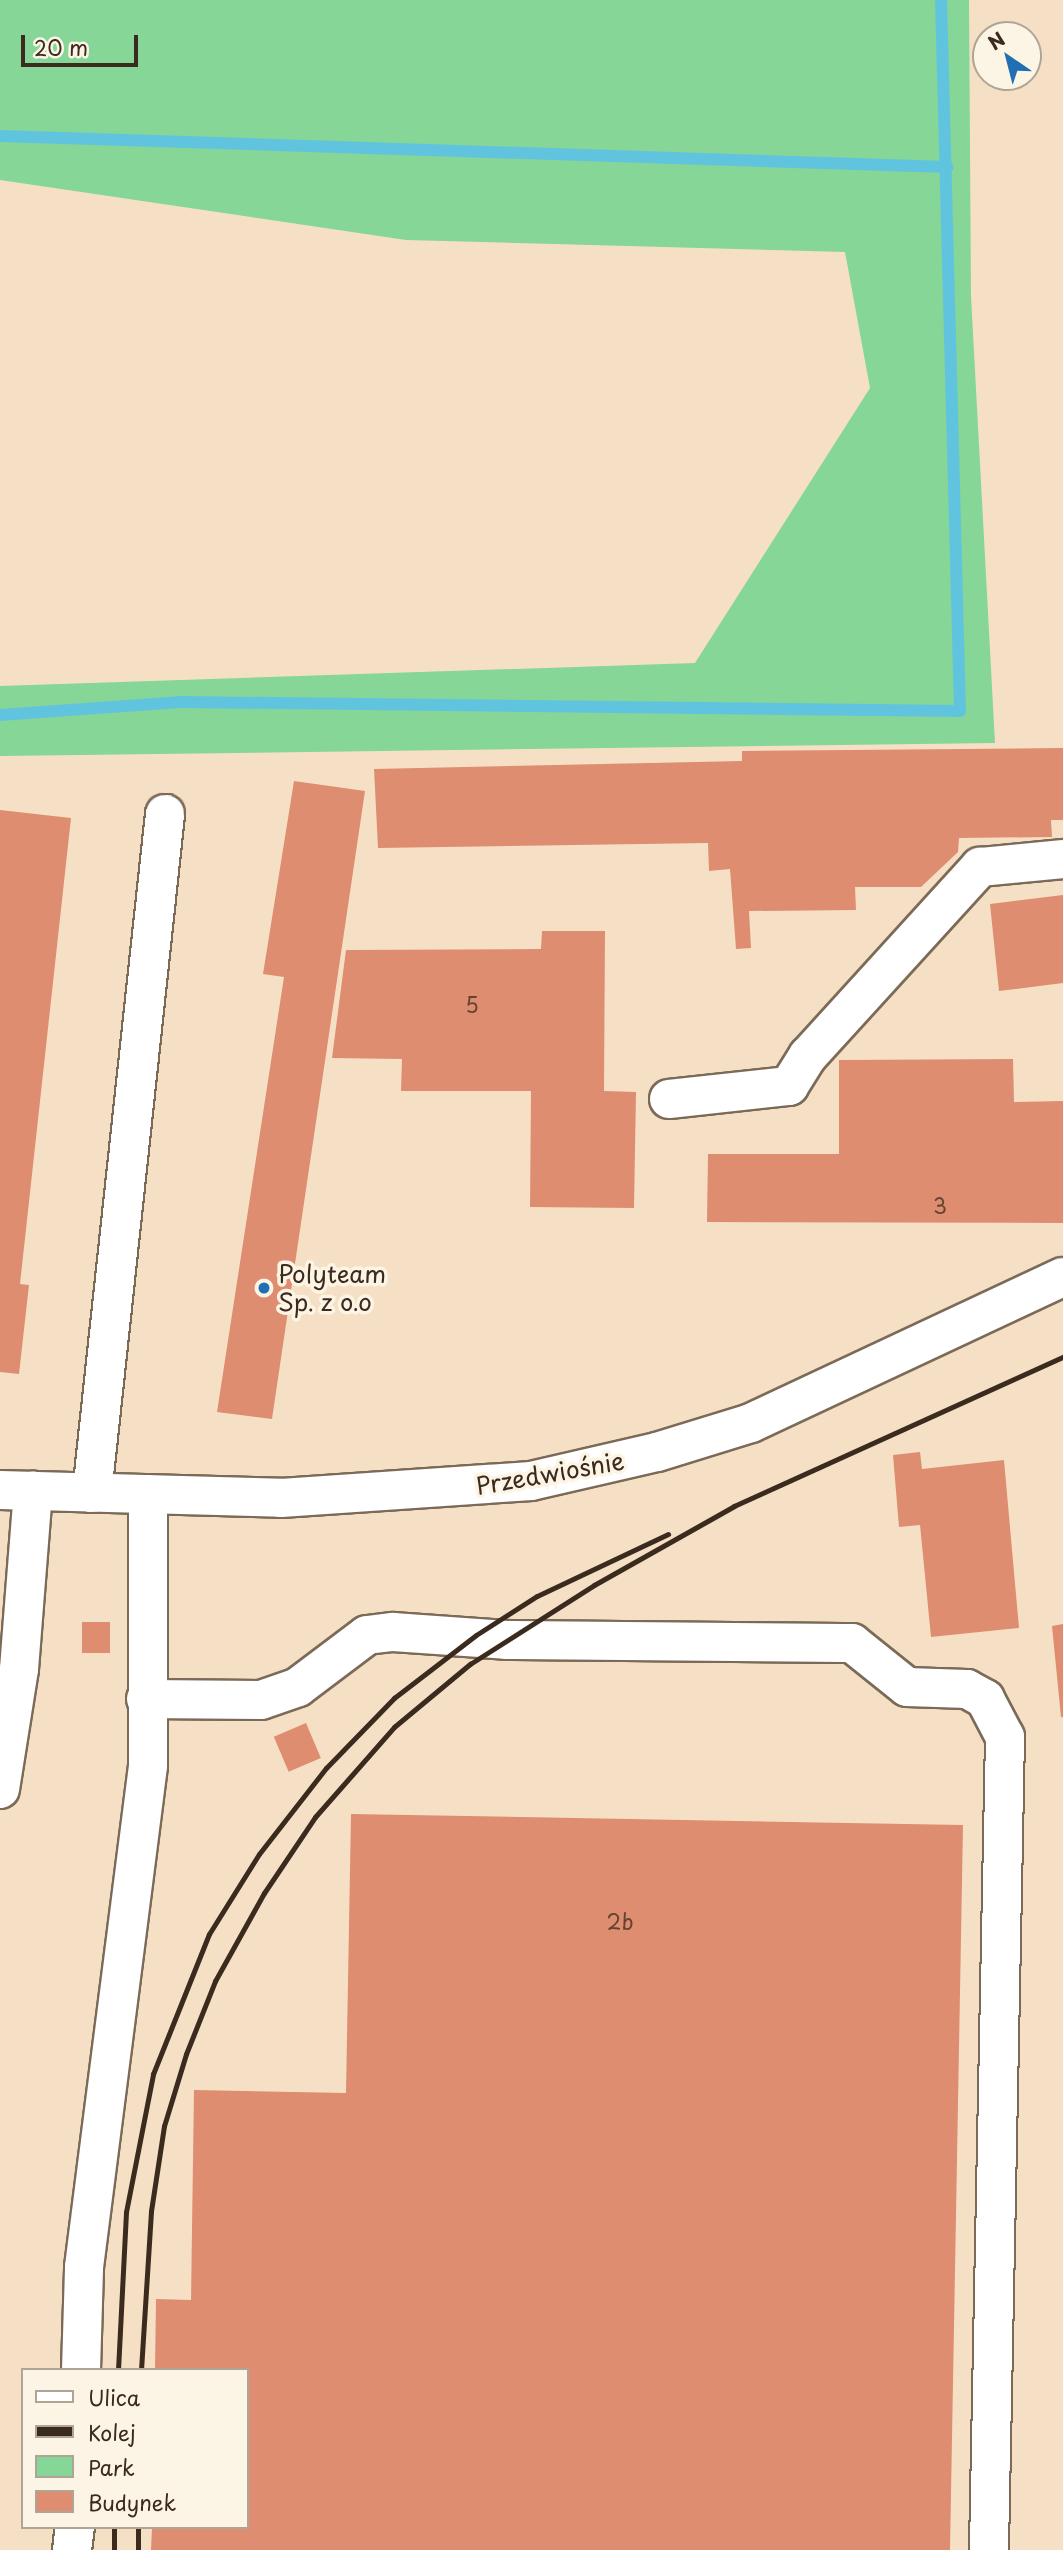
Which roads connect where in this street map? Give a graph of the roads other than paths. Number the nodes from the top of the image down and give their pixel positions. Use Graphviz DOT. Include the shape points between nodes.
graph roads {
  1 [pos="165,814"];
  2 [pos="1063,859"];
  3 [pos="669,1099"];
  4 [pos="1063,1277"];
  5 [pos="17,1490"];
  6 [pos="92,1493"];
  7 [pos="148,1494"];
  8 [pos="13,1608"];
  9 [pos="146,1699"];
  10 [pos="0,1788"];
  11 [pos="81,2368"];
  12 [pos="75,2529"];
  13 [pos="72,2550"];
  14 [pos="989,2550"];
  1 -- 6 [label="street"];
  2 -- 3 [label="street" via="980,867 808,1056 789,1086"];
  4 -- 7 [label="street, Przedwiośnie" via="751,1423 635,1458 531,1481 473,1487 281,1498"];
  5 -- 6 [label="street, Przedwiośnie"];
  5 -- 8 [label="street"];
  6 -- 7 [label="street, Przedwiośnie"];
  7 -- 9 [label="street"];
  8 -- 10 [label="street" via="19,1669"];
  9 -- 11 [label="street" via="148,1766 84,2267"];
  9 -- 14 [label="street" via="261,1700 299,1687 367,1635 393,1632 506,1640 852,1643 907,1687 967,1689 985,1699 1005,1737"];
  12 -- 13 [label="street"];
}
